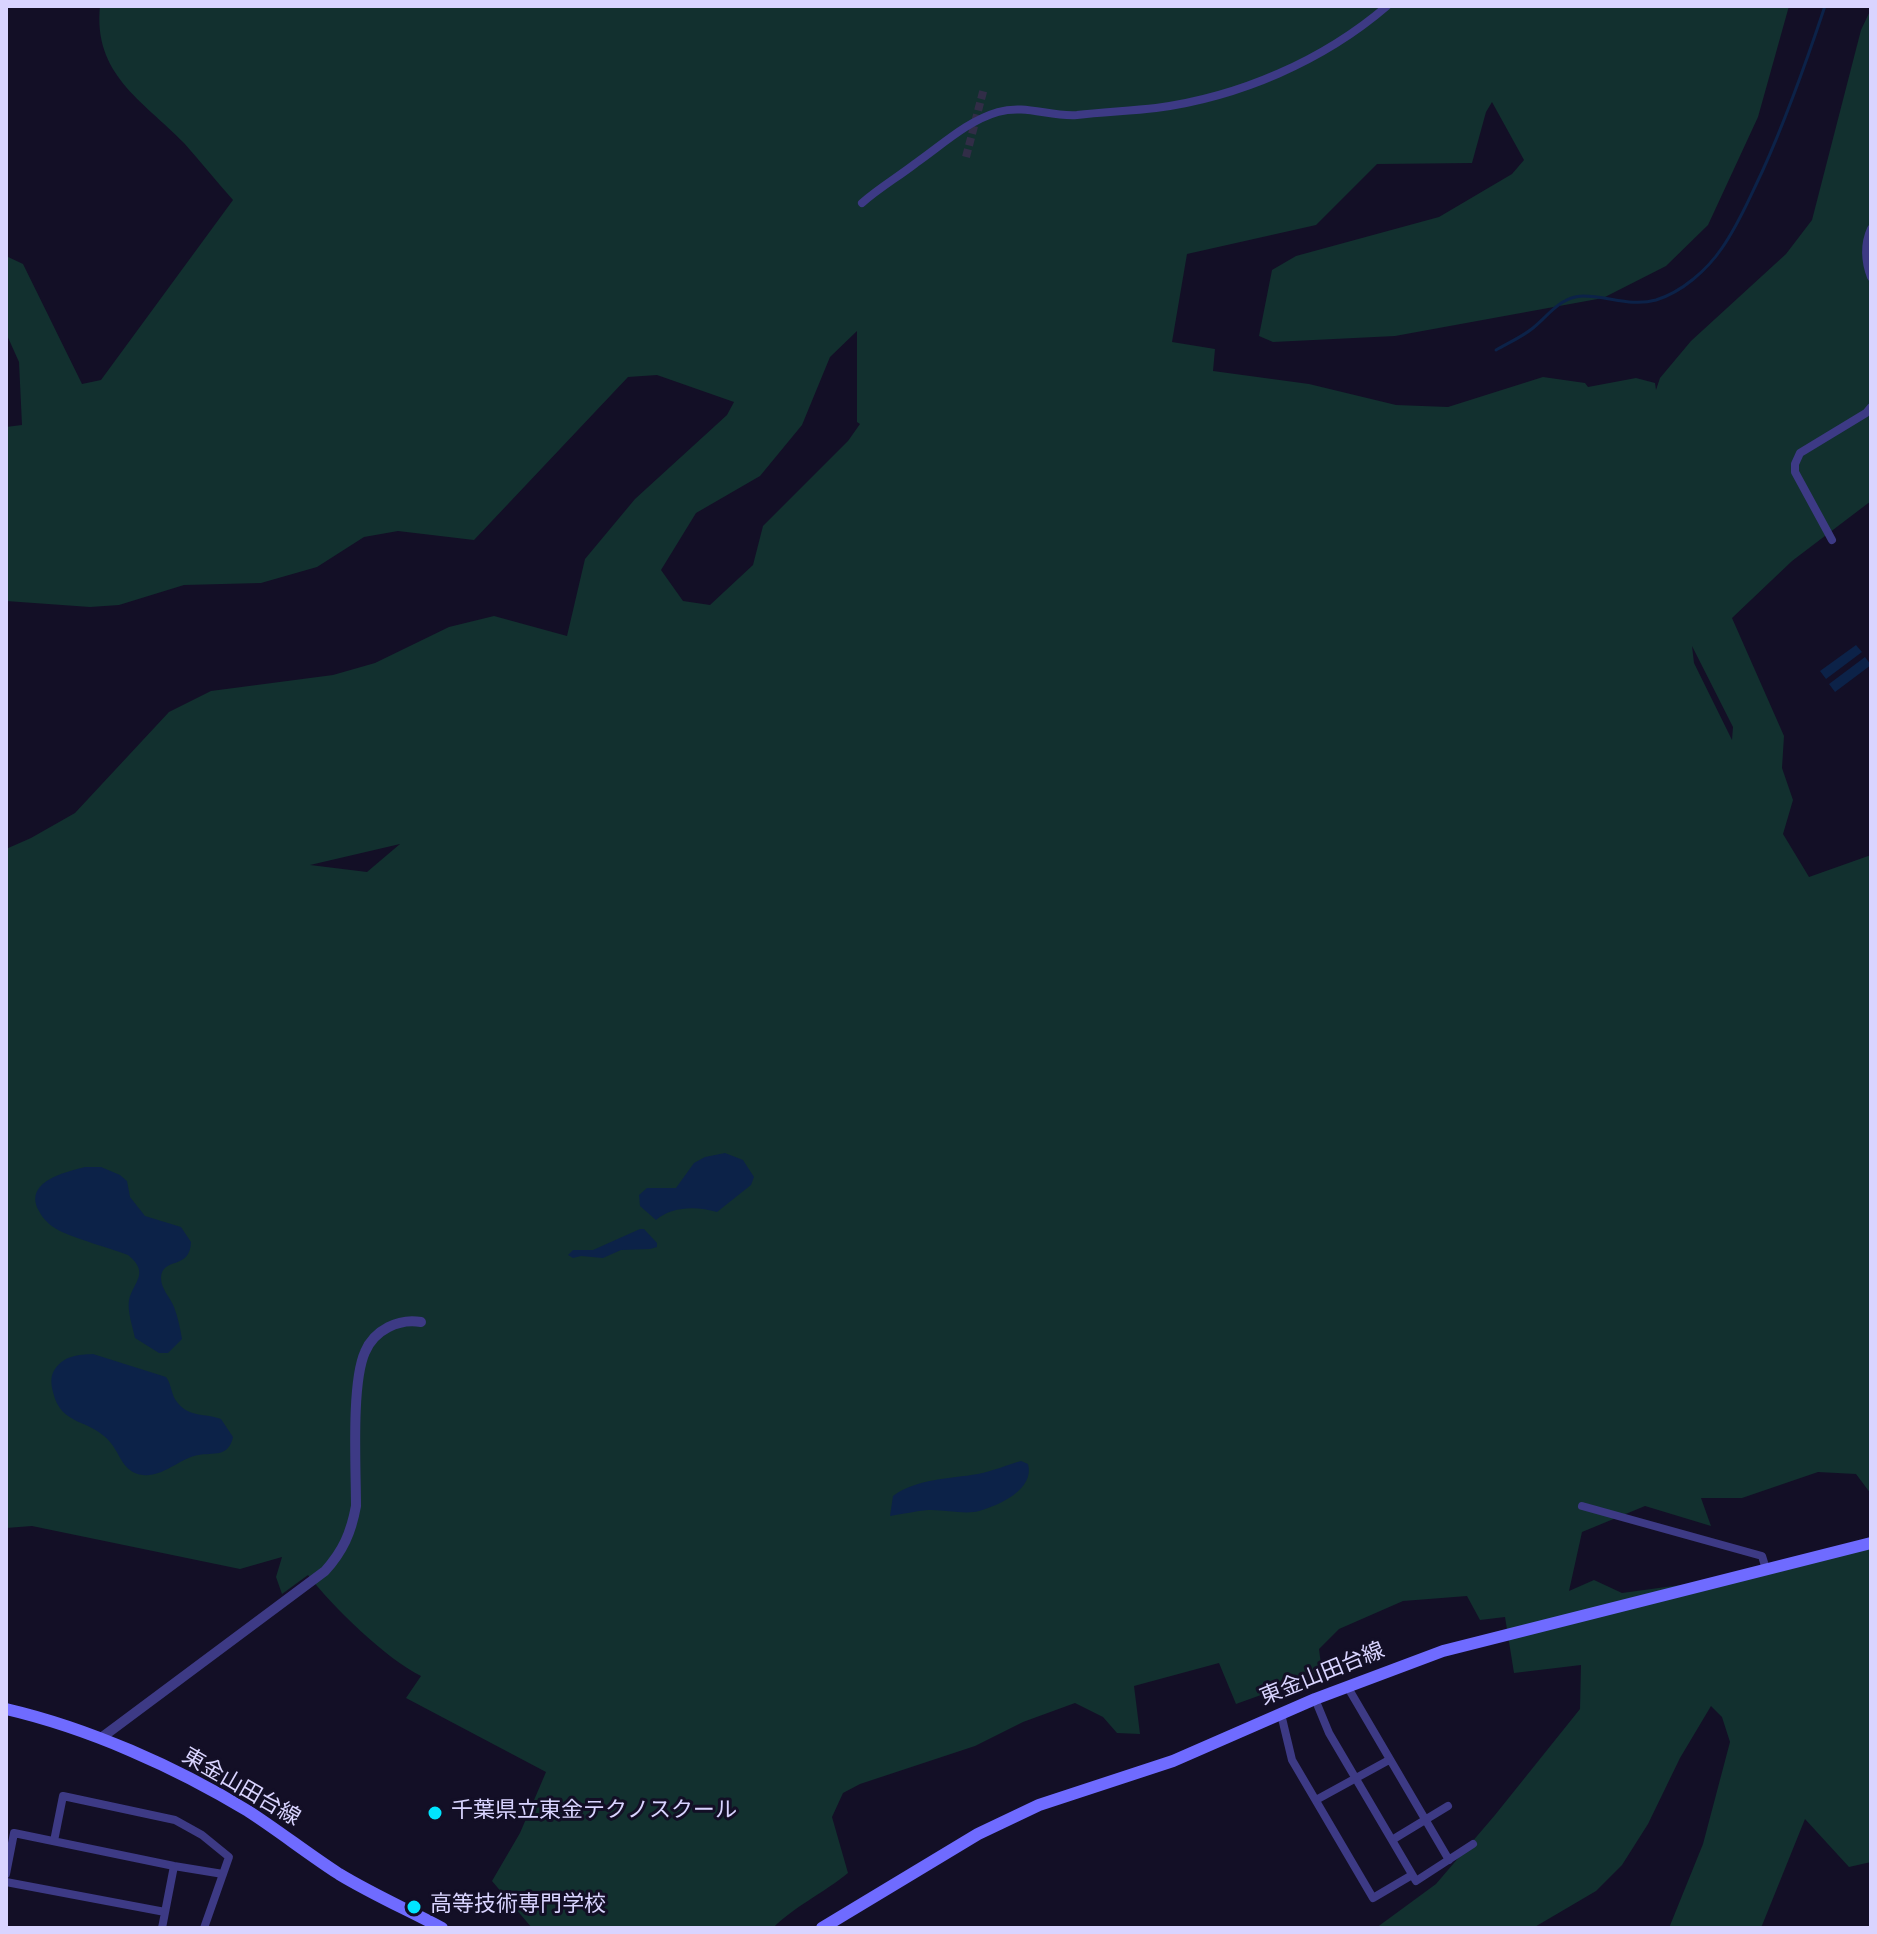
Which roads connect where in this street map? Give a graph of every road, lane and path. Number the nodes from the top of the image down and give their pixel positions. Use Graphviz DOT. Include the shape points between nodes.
graph roads {
  1 [pos="1387,6"];
  2 [pos="862,203"];
  3 [pos="1871,229"];
  4 [pos="1871,277"];
  5 [pos="1871,407"];
  6 [pos="1832,540"];
  7 [pos="421,1322"];
  8 [pos="1582,1506"];
  9 [pos="1871,1543"];
  10 [pos="1766,1569"];
  11 [pos="1347,1686"];
  12 [pos="1315,1699"];
  13 [pos="6,1709"];
  14 [pos="1281,1714"];
  15 [pos="101,1738"];
  16 [pos="1389,1760"];
  17 [pos="1356,1779"];
  18 [pos="1316,1800"];
  19 [pos="1448,1806"];
  20 [pos="1426,1820"];
  21 [pos="1392,1840"];
  22 [pos="54,1841"];
  23 [pos="1473,1844"];
  24 [pos="1449,1860"];
  25 [pos="174,1866"];
  26 [pos="6,1874"];
  27 [pos="223,1874"];
  28 [pos="1412,1875"];
  29 [pos="6,1882"];
  30 [pos="165,1912"];
  31 [pos="162,1928"];
  32 [pos="204,1928"];
  33 [pos="442,1928"];
  34 [pos="822,1928"];
  1 -- 2 [label="street" via="1332,46 1269,78 1220,94 1158,107 1070,115 1026,108 983,117"];
  3 -- 4 [label="street" via="1866,250"];
  5 -- 6 [label="street" via="1800,453 1795,464"];
  7 -- 15 [label="street" via="394,1324 365,1350 358,1380 356,1506 340,1554 325,1571"];
  8 -- 10 [label="street" via="1762,1556"];
  9 -- 10 [label="main road, 東金山田台線"];
  10 -- 11 [label="main road, 東金山田台線" via="1443,1651"];
  11 -- 12 [label="main road, 東金山田台線"];
  11 -- 16 [label="street"];
  12 -- 14 [label="main road, 東金山田台線"];
  12 -- 17 [label="street"];
  13 -- 15 [label="main road, 東金山田台線"];
  14 -- 18 [label="street" via="1292,1760"];
  14 -- 34 [label="main road, 東金山田台線" via="1173,1761 1039,1805 978,1834"];
  15 -- 33 [label="main road, 東金山田台線" via="247,1811 341,1875"];
  16 -- 17 [label="street"];
  16 -- 20 [label="street"];
  17 -- 18 [label="street"];
  17 -- 21 [label="street"];
  18 -- 28 [label="street" via="1373,1898"];
  19 -- 20 [label="street"];
  20 -- 21 [label="street"];
  20 -- 24 [label="street"];
  21 -- 28 [label="street"];
  22 -- 25 [label="street"];
  22 -- 26 [label="street" via="14,1833"];
  22 -- 27 [label="street" via="63,1796 175,1820 229,1857"];
  23 -- 24 [label="street"];
  24 -- 28 [label="street" via="1416,1881"];
  25 -- 27 [label="street"];
  25 -- 30 [label="street"];
  27 -- 32 [label="street"];
  29 -- 30 [label="street"];
  30 -- 31 [label="street"];
}
